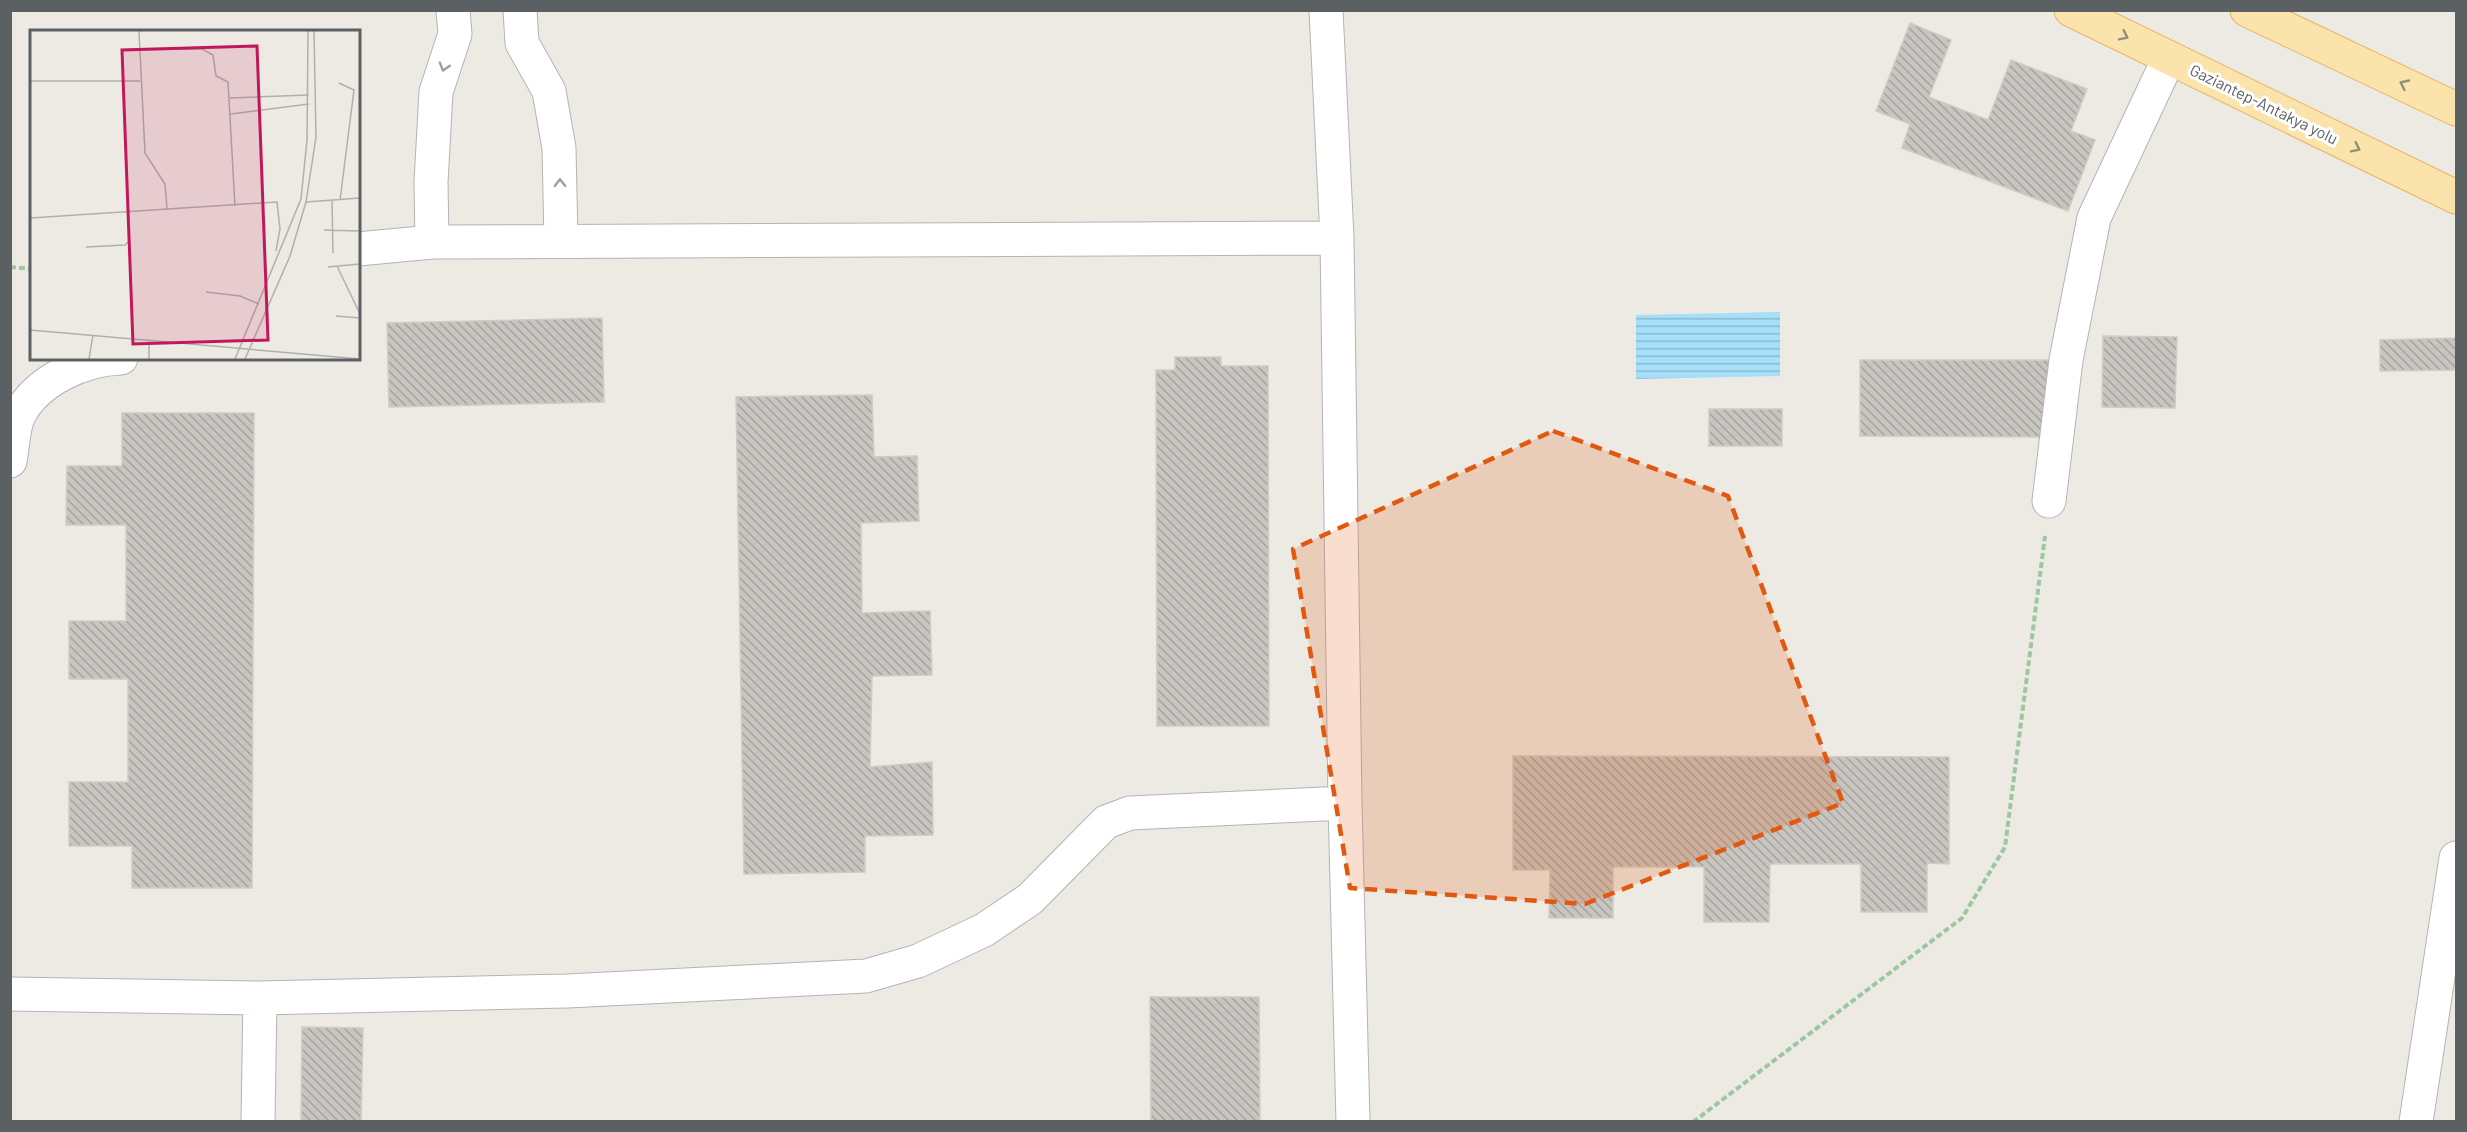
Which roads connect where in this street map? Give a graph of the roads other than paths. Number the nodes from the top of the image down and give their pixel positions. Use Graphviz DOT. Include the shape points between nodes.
graph roads {
  1 [pos="453,10"];
  2 [pos="520,10"];
  3 [pos="1326,10"];
  4 [pos="2071,10"];
  5 [pos="2247,10"];
  6 [pos="2169,58"];
  7 [pos="2457,109"];
  8 [pos="2457,197"];
  9 [pos="1338,238"];
  10 [pos="561,241"];
  11 [pos="432,242"];
  12 [pos="360,249"];
  13 [pos="105,360"];
  14 [pos="10,461"];
  15 [pos="2049,501"];
  16 [pos="1345,802"];
  17 [pos="2457,858"];
  18 [pos="10,994"];
  19 [pos="2446,997"];
  20 [pos="260,998"];
  21 [pos="258,1122"];
  22 [pos="1353,1122"];
  23 [pos="2416,1122"];
  1 -- 11 [label="street, one-way" via="454,34 436,92"];
  10 -- 2 [label="street, one-way" via="557,137 549,91 522,43"];
  3 -- 9 [label="street"];
  4 -- 6 [label="main road, Gaziantep-Antakya yolu, one-way"];
  7 -- 5 [label="main road, one-way"];
  6 -- 8 [label="main road, Gaziantep-Antakya yolu, one-way"];
  6 -- 15 [label="street" via="2094,218 2066,360"];
  9 -- 10 [label="street"];
  9 -- 16 [label="street"];
  10 -- 11 [label="street"];
  11 -- 12 [label="street"];
  13 -- 14 [label="street" via="64,373 37,391 19,416"];
  16 -- 20 [label="street" via="1130,813 1106,822 1030,898 984,930 918,961 866,976 567,991"];
  16 -- 22 [label="street"];
  17 -- 19 [label="street"];
  18 -- 20 [label="street"];
  19 -- 23 [label="street"];
  20 -- 21 [label="street"];
}
